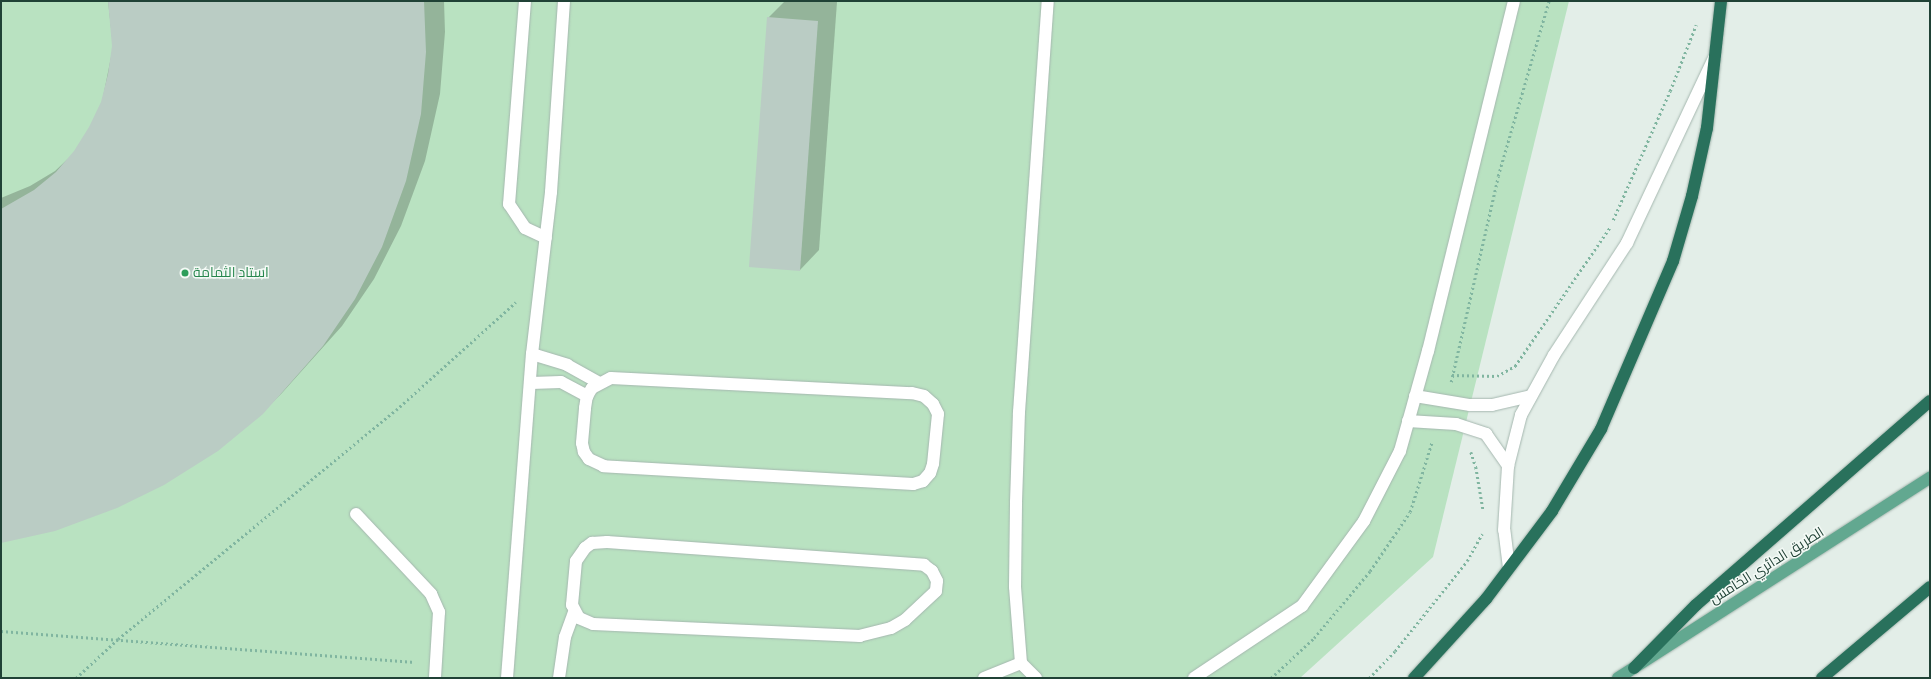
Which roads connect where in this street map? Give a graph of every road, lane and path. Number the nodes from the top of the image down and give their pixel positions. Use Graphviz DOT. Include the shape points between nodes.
graph roads {
  1 [pos="525,1"];
  2 [pos="564,1"];
  3 [pos="1048,1"];
  4 [pos="1514,1"];
  5 [pos="1721,1"];
  6 [pos="1698,19"];
  7 [pos="1716,53"];
  8 [pos="546,238"];
  9 [pos="539,282"];
  10 [pos="532,354"];
  11 [pos="1452,375"];
  12 [pos="531,383"];
  13 [pos="599,383"];
  14 [pos="587,396"];
  15 [pos="1415,396"];
  16 [pos="1531,396"];
  17 [pos="1930,401"];
  18 [pos="1408,421"];
  19 [pos="1466,448"];
  20 [pos="1508,466"];
  21 [pos="1930,478"];
  22 [pos="356,514"];
  23 [pos="1484,517"];
  24 [pos="1483,530"];
  25 [pos="1509,568"];
  26 [pos="1930,587"];
  27 [pos="574,612"];
  28 [pos="1,631"];
  29 [pos="118,639"];
  30 [pos="1021,663"];
  31 [pos="435,664"];
  32 [pos="1634,668"];
  33 [pos="76,678"];
  34 [pos="435,678"];
  35 [pos="507,678"];
  36 [pos="559,678"];
  37 [pos="984,678"];
  38 [pos="1036,678"];
  39 [pos="1194,678"];
  40 [pos="1369,678"];
  41 [pos="1414,678"];
  42 [pos="1618,678"];
  43 [pos="1822,678"];
  1 -- 8 [label="lane" via="509,204 525,228"];
  2 -- 8 [label="lane"];
  3 -- 30 [label="lane" via="1016,487 1015,587"];
  4 -- 15 [label="lane"];
  5 -- 7 [label="highway"];
  6 -- 11 [label="path" via="1670,91 1609,228 1515,366 1497,376"];
  7 -- 16 [label="lane" via="1627,243 1554,355"];
  7 -- 25 [label="highway" via="1707,128 1692,196 1673,261 1601,429 1552,511"];
  8 -- 9 [label="lane"];
  9 -- 10 [label="lane"];
  9 -- 29 [label="path" via="396,410"];
  10 -- 12 [label="lane"];
  10 -- 13 [label="lane" via="567,365"];
  12 -- 14 [label="lane" via="560,382"];
  12 -- 35 [label="lane"];
  13 -- 14 [label="lane"];
  13 -- 14 [label="lane" via="611,378 624,378 912,393 924,396 933,404 938,414 934,464 930,474 923,481 913,484 604,466 589,459 584,452 582,443"];
  15 -- 16 [label="lane" via="1485,405"];
  15 -- 18 [label="lane"];
  16 -- 20 [label="lane" via="1521,415"];
  17 -- 32 [label="highway" via="1696,605"];
  18 -- 20 [label="lane" via="1456,424 1486,434"];
  18 -- 39 [label="lane" via="1400,451 1364,521 1302,606"];
  19 -- 23 [label="path" via="1472,453 1476,467"];
  20 -- 25 [label="lane" via="1504,530"];
  21 -- 32 [label="main road, الطريق الدائري الخامس"];
  22 -- 31 [label="lane" via="431,594 439,612"];
  24 -- 40 [label="path" via="1467,561 1395,651"];
  25 -- 41 [label="highway" via="1486,599"];
  26 -- 43 [label="highway"];
  27 -- 27 [label="lane" via="572,605 576,561 584,548 599,542 924,565 932,571 937,581 936,591 930,599 905,620 891,628 860,636 593,624 579,618"];
  27 -- 36 [label="lane" via="565,637"];
  28 -- 29 [label="path"];
  29 -- 31 [label="path"];
  29 -- 33 [label="path"];
  30 -- 37 [label="lane"];
  30 -- 38 [label="lane"];
  31 -- 34 [label="lane"];
  32 -- 42 [label="main road, الطريق الدائري الخامس"];
}
